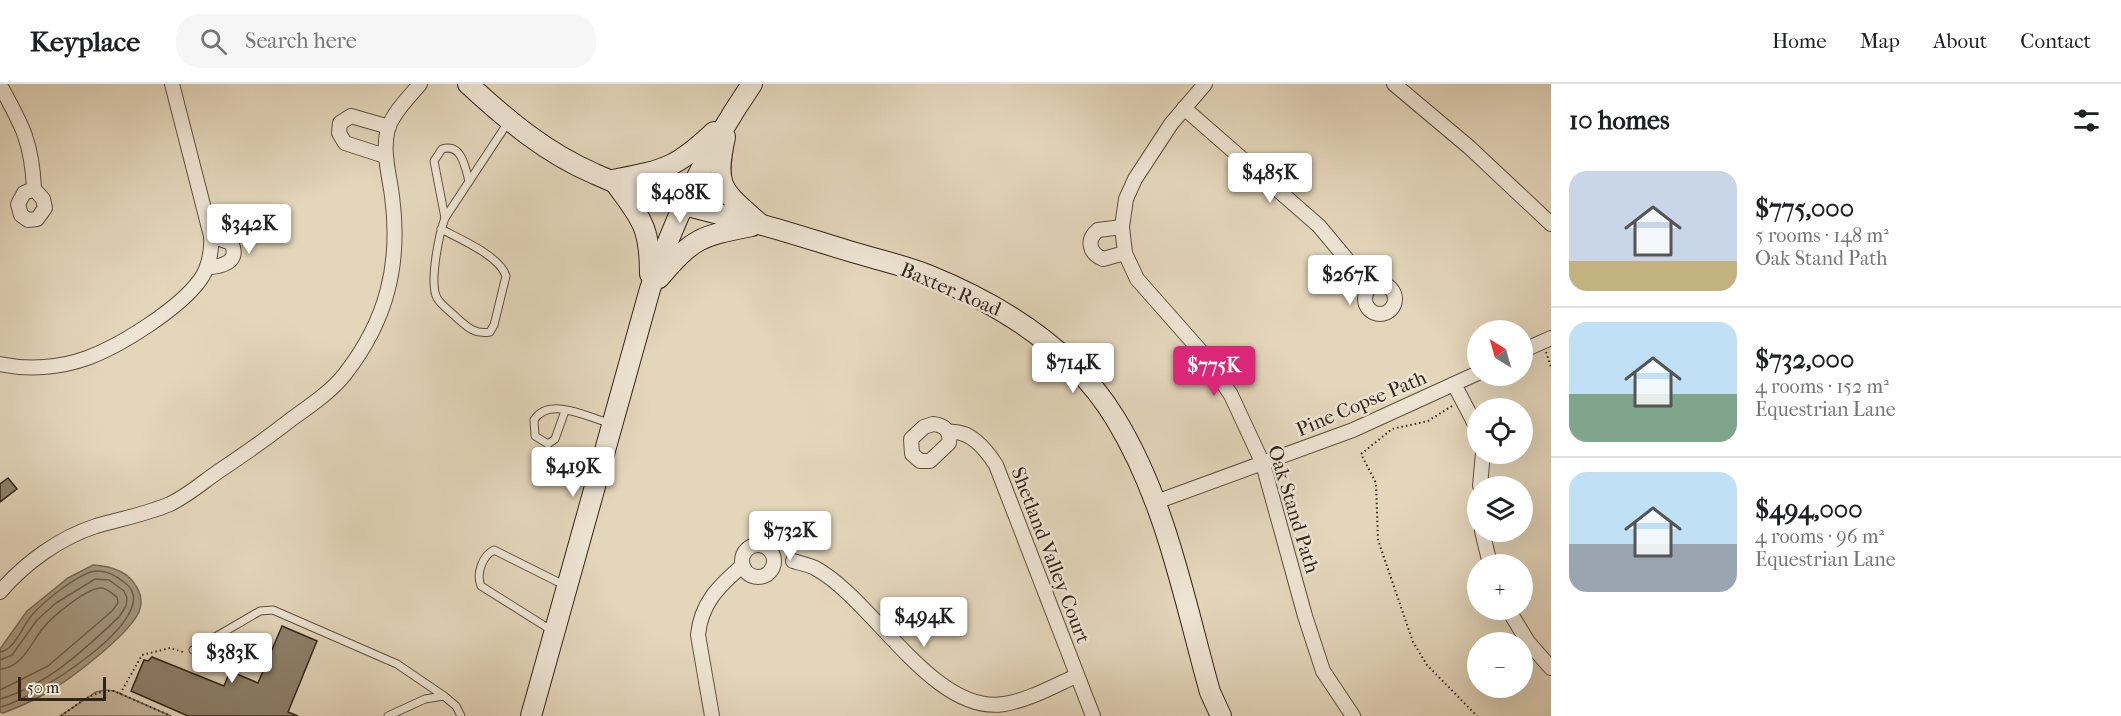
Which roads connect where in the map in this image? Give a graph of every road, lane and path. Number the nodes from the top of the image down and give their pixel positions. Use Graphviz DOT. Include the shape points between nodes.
graph roads {
  1 [pos="172,84"];
  2 [pos="420,84"];
  3 [pos="468,84"];
  4 [pos="752,84"];
  5 [pos="1205,84"];
  6 [pos="1394,84"];
  7 [pos="0,85"];
  8 [pos="1184,108"];
  9 [pos="729,118"];
  10 [pos="509,121"];
  11 [pos="389,127"];
  12 [pos="385,156"];
  13 [pos="613,180"];
  14 [pos="469,181"];
  15 [pos="34,189"];
  16 [pos="682,205"];
  17 [pos="445,218"];
  18 [pos="1551,224"];
  19 [pos="761,225"];
  20 [pos="1122,227"];
  21 [pos="441,229"];
  22 [pos="211,236"];
  23 [pos="1125,253"];
  24 [pos="207,267"];
  25 [pos="1370,287"];
  26 [pos="650,289"];
  27 [pos="1551,338"];
  28 [pos="1533,346"];
  29 [pos="1538,356"];
  30 [pos="0,364"];
  31 [pos="1551,367"];
  32 [pos="1467,378"];
  33 [pos="1454,384"];
  34 [pos="1463,400"];
  35 [pos="1467,408"];
  36 [pos="565,411"];
  37 [pos="612,424"];
  38 [pos="949,432"];
  39 [pos="1263,464"];
  40 [pos="1156,502"];
  41 [pos="785,560"];
  42 [pos="742,566"];
  43 [pos="568,587"];
  44 [pos="0,592"];
  45 [pos="1515,620"];
  46 [pos="555,633"];
  47 [pos="193,650"];
  48 [pos="1551,668"];
  49 [pos="1077,676"];
  50 [pos="120,694"];
  51 [pos="444,696"];
  52 [pos="61,716"];
  53 [pos="171,716"];
  54 [pos="388,716"];
  55 [pos="461,716"];
  56 [pos="531,716"];
  57 [pos="712,716"];
  58 [pos="1094,716"];
  59 [pos="1221,716"];
  60 [pos="1353,716"];
  61 [pos="1477,716"];
  1 -- 22 [label="street"];
  2 -- 11 [label="street"];
  3 -- 10 [label="main road, Baxter Road"];
  4 -- 9 [label="main road"];
  5 -- 8 [label="street, Oak Stand Path"];
  6 -- 18 [label="street"];
  7 -- 15 [label="street" via="26,135"];
  8 -- 20 [label="street, Oak Stand Path" via="1135,179 1126,199"];
  8 -- 25 [label="street" via="1319,226"];
  9 -- 13 [label="main road" via="674,165"];
  9 -- 16 [label="main road"];
  9 -- 19 [label="main road" via="719,164 721,180 728,195"];
  10 -- 13 [label="main road, Baxter Road" via="553,152 597,176"];
  10 -- 14 [label="lane"];
  11 -- 12 [label="street"];
  11 -- 12 [label="street" via="351,116 340,123 339,133 345,143"];
  12 -- 44 [label="street" via="395,224 389,290 365,347 343,377 267,439 171,503 93,527 51,547"];
  13 -- 16 [label="main road, Baxter Road"];
  13 -- 26 [label="main road" via="645,226 650,244"];
  14 -- 17 [label="lane"];
  14 -- 17 [label="lane" via="459,153 453,148 442,149 434,161"];
  16 -- 19 [label="main road, Baxter Road"];
  16 -- 26 [label="main road"];
  17 -- 21 [label="lane"];
  19 -- 26 [label="main road" via="709,235 694,242"];
  19 -- 40 [label="main road, Baxter Road" via="926,274 1020,321 1073,365 1108,407 1144,471"];
  20 -- 23 [label="street, Oak Stand Path"];
  20 -- 23 [label="street" via="1098,230 1090,243 1094,254 1103,259"];
  21 -- 21 [label="lane" via="434,288 437,299 474,331 490,332 506,276 504,270 496,261"];
  22 -- 24 [label="street"];
  22 -- 24 [label="street" via="231,243 233,254 222,267"];
  23 -- 39 [label="street, Oak Stand Path" via="1137,279 1205,356 1231,395"];
  24 -- 30 [label="street" via="180,300 111,347 65,364 26,368"];
  26 -- 37 [label="main road"];
  27 -- 28 [label="street"];
  29 -- 31 [label="path" via="1546,352"];
  32 -- 33 [label="street, Pine Copse Path"];
  33 -- 34 [label="street"];
  33 -- 39 [label="street, Pine Copse Path" via="1353,430"];
  34 -- 35 [label="street"];
  34 -- 61 [label="path" via="1428,421 1392,429 1361,454 1376,483 1378,540 1413,642 1427,665"];
  36 -- 36 [label="lane" via="552,407 538,414 534,428 541,442 548,444 555,439"];
  36 -- 37 [label="lane"];
  37 -- 43 [label="main road"];
  38 -- 49 [label="street, Shetland Valley Court" via="959,431 973,439 996,465"];
  39 -- 40 [label="street, Pine Copse Path"];
  39 -- 60 [label="street, Oak Stand Path" via="1323,671"];
  40 -- 59 [label="main road, Baxter Road" via="1210,693"];
  41 -- 42 [label="street" via="762,577 748,574"];
  41 -- 42 [label="street" via="754,545 745,551"];
  41 -- 49 [label="street" via="819,571 935,680 958,696 981,704 1003,705"];
  42 -- 57 [label="street" via="709,598 699,621"];
  43 -- 46 [label="main road"];
  43 -- 46 [label="lane" via="494,550 483,562 481,586"];
  45 -- 48 [label="street"];
  46 -- 56 [label="main road"];
  47 -- 50 [label="path" via="185,653 170,648 142,655"];
  47 -- 51 [label="lane" via="260,611 273,610 397,664"];
  49 -- 58 [label="street, Shetland Valley Court"];
  50 -- 52 [label="path" via="96,692"];
  50 -- 53 [label="path"];
  51 -- 54 [label="lane" via="425,699"];
  51 -- 55 [label="lane"];
}
